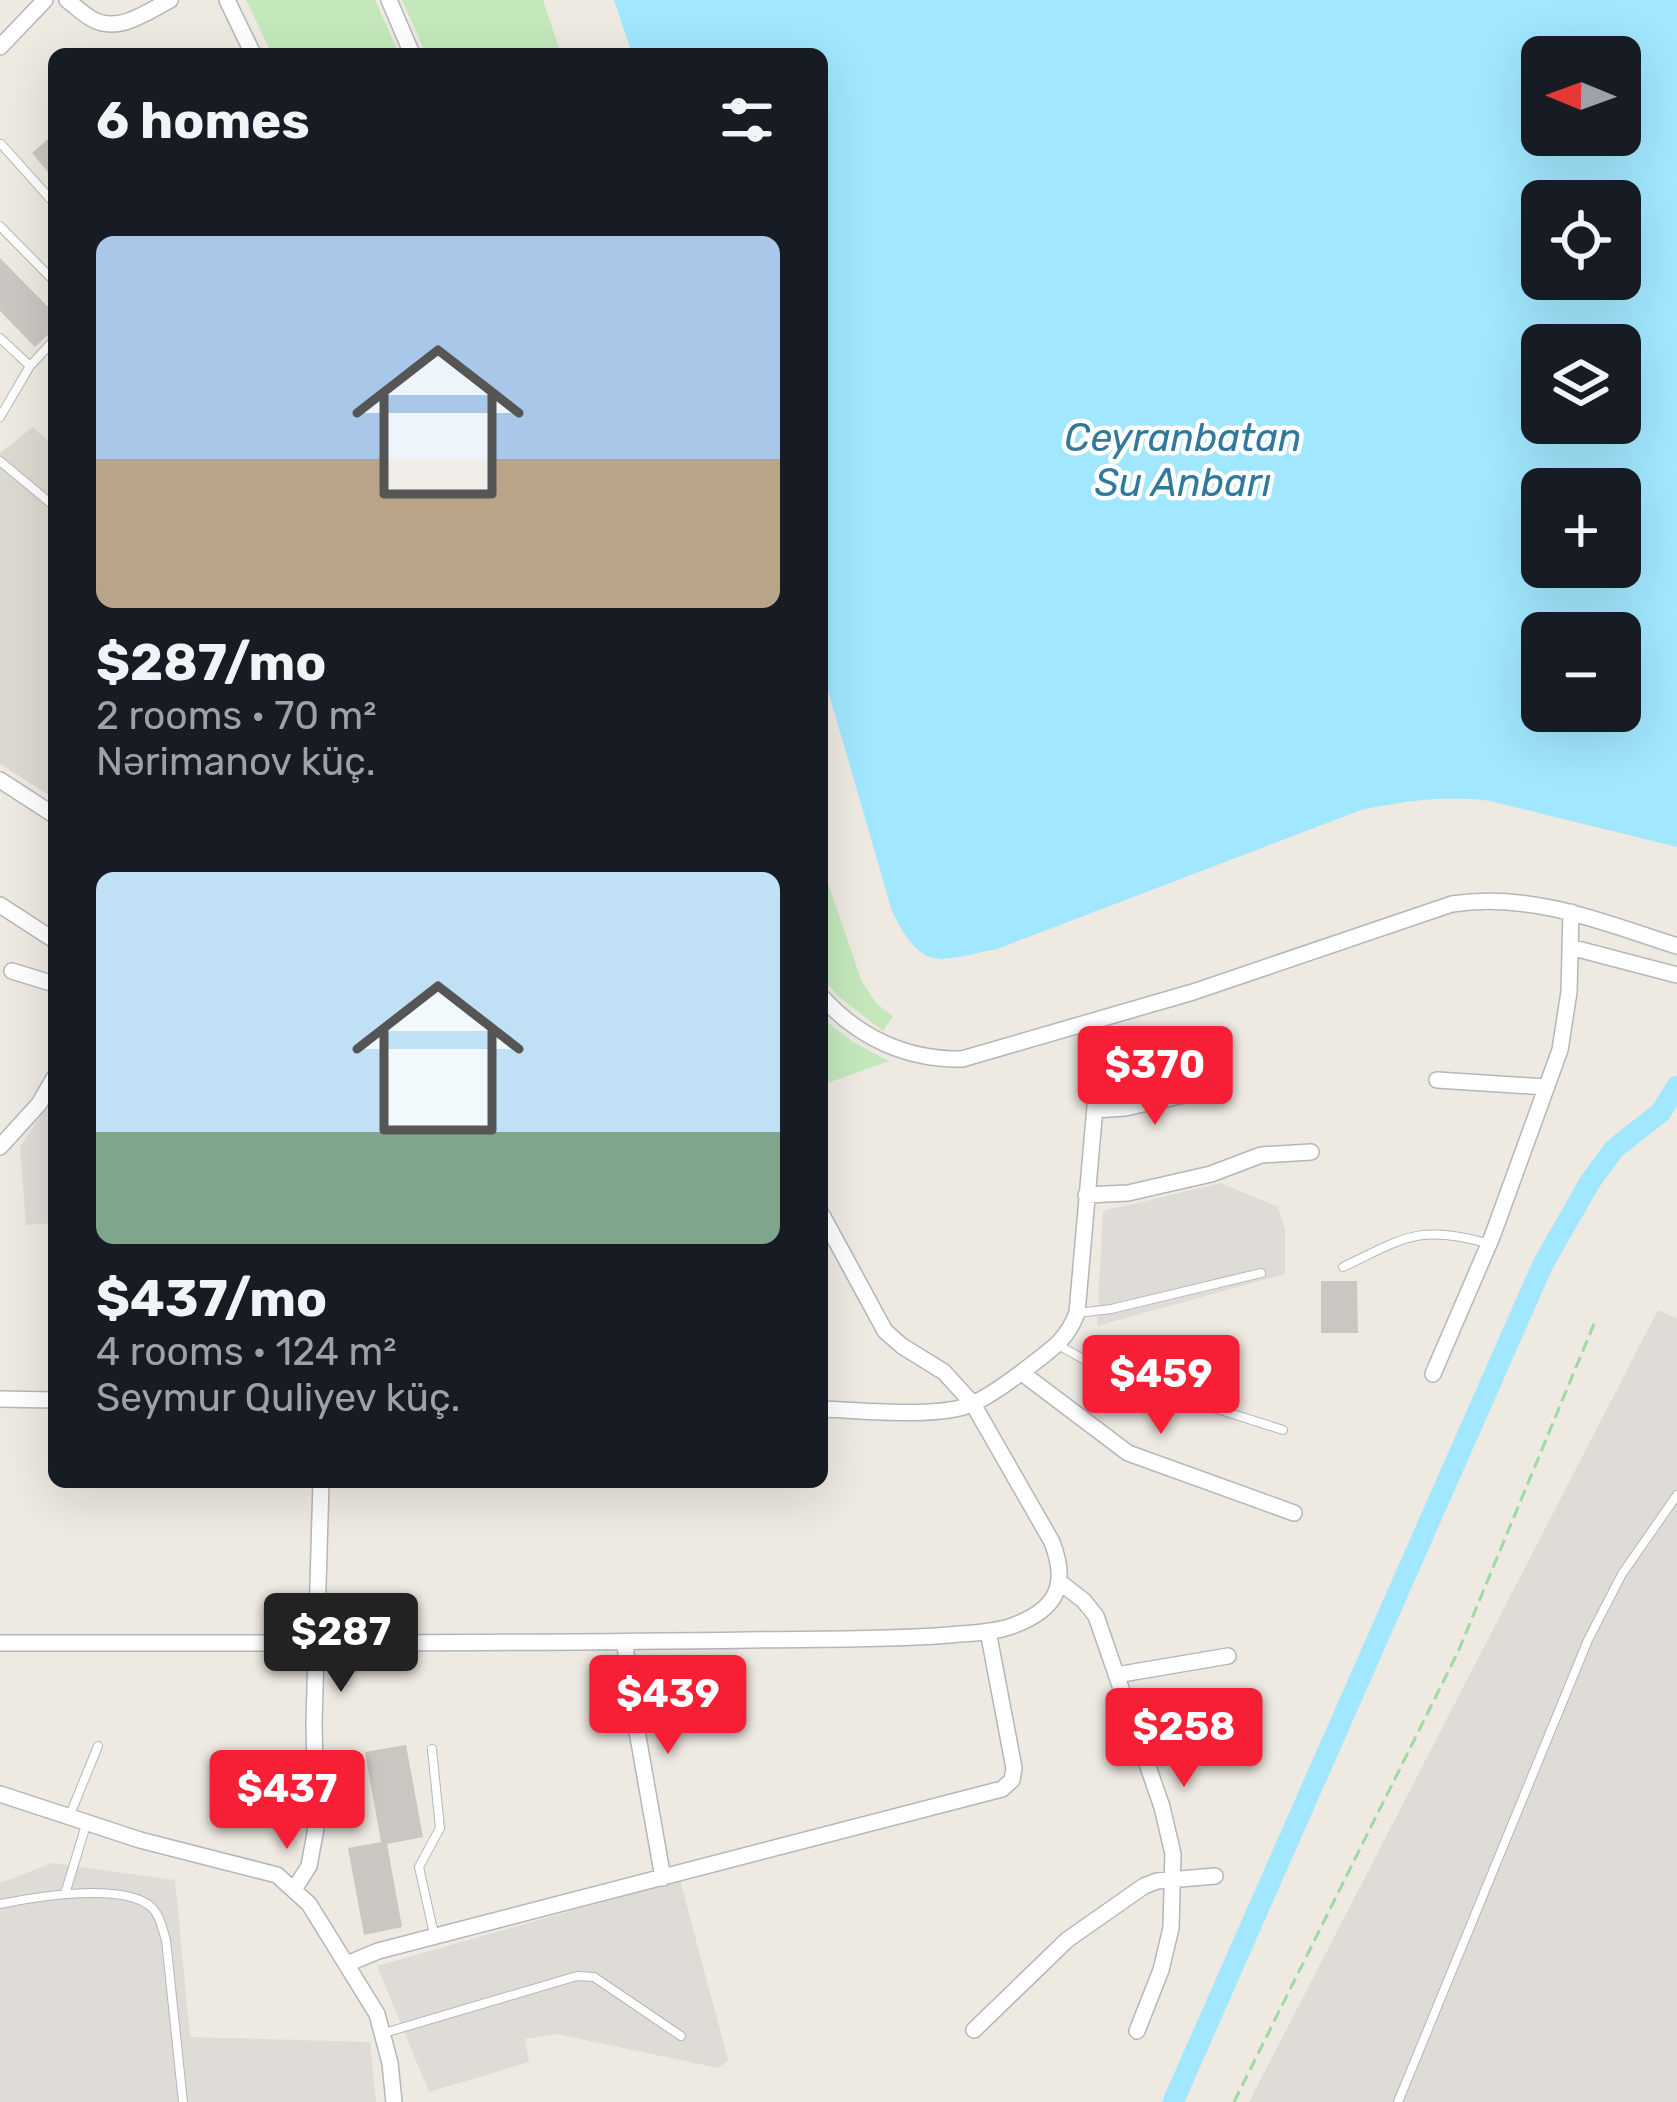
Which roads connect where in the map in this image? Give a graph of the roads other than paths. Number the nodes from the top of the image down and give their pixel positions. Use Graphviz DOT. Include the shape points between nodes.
graph roads {
  1 [pos="45,0"];
  2 [pos="67,0"];
  3 [pos="170,0"];
  4 [pos="227,0"];
  5 [pos="389,0"];
  6 [pos="0,47"];
  7 [pos="250,48"];
  8 [pos="409,48"];
  9 [pos="1,144"];
  10 [pos="48,196"];
  11 [pos="0,226"];
  12 [pos="48,275"];
  13 [pos="0,338"];
  14 [pos="48,346"];
  15 [pos="30,366"];
  16 [pos="0,417"];
  17 [pos="0,461"];
  18 [pos="48,501"];
  19 [pos="0,780"];
  20 [pos="48,811"];
  21 [pos="0,905"];
  22 [pos="1571,912"];
  23 [pos="48,936"];
  24 [pos="1677,946"];
  25 [pos="1570,947"];
  26 [pos="12,971"];
  27 [pos="1677,974"];
  28 [pos="48,982"];
  29 [pos="828,1003"];
  30 [pos="1091,1022"];
  31 [pos="1437,1081"];
  32 [pos="48,1088"];
  33 [pos="1546,1088"];
  34 [pos="1207,1090"];
  35 [pos="1095,1109"];
  36 [pos="3,1140"];
  37 [pos="1311,1152"];
  38 [pos="1086,1195"];
  39 [pos="828,1227"];
  40 [pos="1489,1244"];
  41 [pos="1343,1267"];
  42 [pos="1261,1273"];
  43 [pos="1077,1313"];
  44 [pos="1058,1345"];
  45 [pos="1022,1373"];
  46 [pos="1432,1374"];
  47 [pos="0,1399"];
  48 [pos="48,1400"];
  49 [pos="973,1403"];
  50 [pos="828,1409"];
  51 [pos="1283,1430"];
  52 [pos="322,1488"];
  53 [pos="1675,1501"];
  54 [pos="1294,1513"];
  55 [pos="1060,1583"];
  56 [pos="988,1631"];
  57 [pos="625,1642"];
  58 [pos="0,1643"];
  59 [pos="318,1643"];
  60 [pos="1228,1656"];
  61 [pos="1116,1675"];
  62 [pos="98,1746"];
  63 [pos="432,1749"];
  64 [pos="0,1794"];
  65 [pos="69,1817"];
  66 [pos="87,1824"];
  67 [pos="1215,1876"];
  68 [pos="664,1878"];
  69 [pos="1173,1880"];
  70 [pos="295,1888"];
  71 [pos="65,1894"];
  72 [pos="0,1904"];
  73 [pos="435,1935"];
  74 [pos="347,1964"];
  75 [pos="974,2030"];
  76 [pos="1137,2031"];
  77 [pos="384,2032"];
  78 [pos="681,2036"];
  79 [pos="183,2102"];
  80 [pos="394,2102"];
  81 [pos="1398,2102"];
  1 -- 6 [label="street"];
  2 -- 3 [label="street" via="110,25"];
  4 -- 7 [label="street"];
  5 -- 8 [label="street"];
  9 -- 10 [label="lane"];
  11 -- 12 [label="lane"];
  13 -- 15 [label="lane"];
  14 -- 15 [label="lane"];
  15 -- 16 [label="lane"];
  17 -- 18 [label="lane"];
  19 -- 20 [label="street"];
  21 -- 23 [label="street"];
  22 -- 24 [label="street"];
  22 -- 25 [label="street"];
  22 -- 30 [label="street" via="1510,900 1452,904"];
  25 -- 27 [label="street"];
  25 -- 33 [label="street" via="1566,1024"];
  26 -- 28 [label="street"];
  29 -- 30 [label="street" via="882,1043 943,1059"];
  30 -- 35 [label="street"];
  31 -- 33 [label="street"];
  32 -- 36 [label="street"];
  33 -- 40 [label="street"];
  34 -- 35 [label="street"];
  35 -- 38 [label="street"];
  37 -- 38 [label="street" via="1261,1155 1170,1184"];
  38 -- 43 [label="street"];
  39 -- 49 [label="street" via="885,1331"];
  40 -- 41 [label="lane" via="1428,1233"];
  40 -- 46 [label="street"];
  42 -- 43 [label="lane"];
  43 -- 44 [label="street"];
  44 -- 45 [label="street"];
  44 -- 51 [label="lane" via="1114,1376"];
  45 -- 49 [label="street"];
  45 -- 54 [label="street" via="1128,1453"];
  47 -- 48 [label="street"];
  49 -- 50 [label="street" via="914,1412"];
  49 -- 55 [label="street" via="1052,1542"];
  52 -- 59 [label="street"];
  53 -- 81 [label="lane" via="1622,1574 1588,1640"];
  55 -- 56 [label="street" via="1039,1613"];
  55 -- 61 [label="street" via="1096,1616"];
  56 -- 57 [label="street"];
  56 -- 68 [label="street" via="1014,1768 1002,1789"];
  57 -- 59 [label="street"];
  57 -- 68 [label="street"];
  58 -- 59 [label="street"];
  59 -- 70 [label="street" via="316,1828"];
  60 -- 61 [label="street"];
  61 -- 69 [label="street" via="1162,1807"];
  62 -- 65 [label="lane"];
  63 -- 73 [label="lane" via="440,1828 419,1867"];
  64 -- 65 [label="street"];
  65 -- 66 [label="street"];
  66 -- 70 [label="street" via="258,1869"];
  66 -- 71 [label="lane"];
  67 -- 69 [label="street"];
  68 -- 73 [label="street"];
  69 -- 75 [label="street" via="1144,1886 1066,1940"];
  69 -- 76 [label="street" via="1161,1970"];
  70 -- 74 [label="street"];
  71 -- 72 [label="lane"];
  71 -- 79 [label="lane" via="124,1895 158,1915"];
  73 -- 74 [label="street"];
  74 -- 77 [label="street"];
  77 -- 78 [label="lane" via="578,1976 594,1977"];
  77 -- 80 [label="street"];
}
